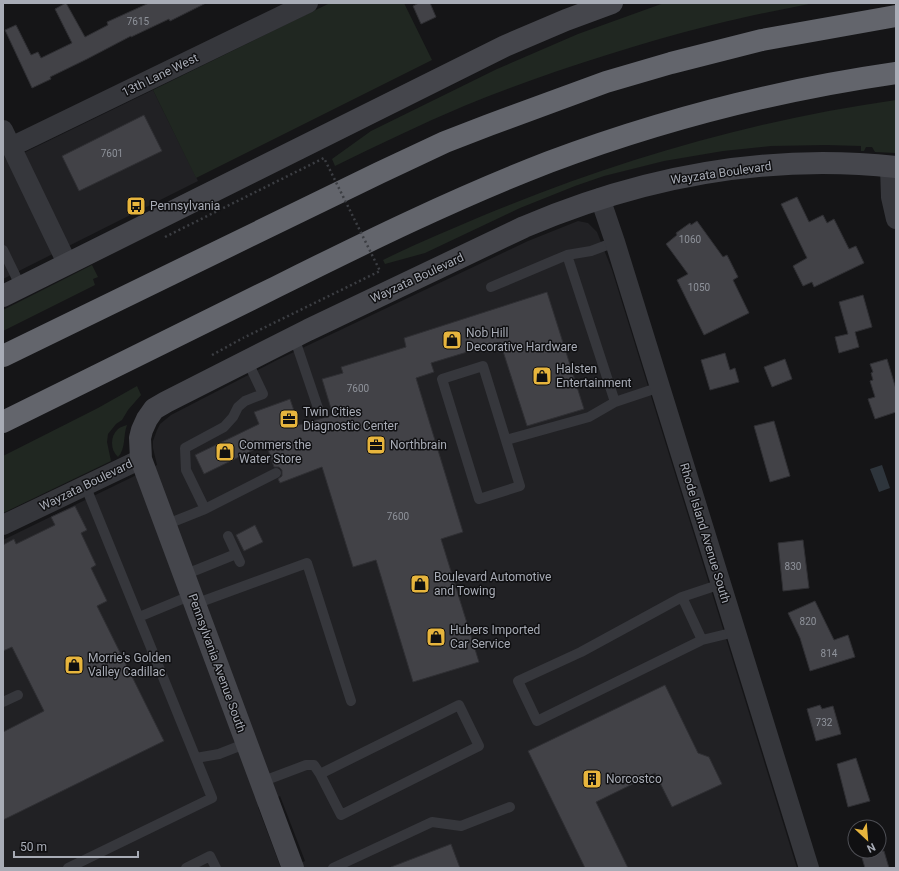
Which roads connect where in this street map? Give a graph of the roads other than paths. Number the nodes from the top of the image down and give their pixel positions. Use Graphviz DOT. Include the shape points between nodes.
graph roads {
  1 [pos="308,3"];
  2 [pos="612,3"];
  3 [pos="896,16"];
  4 [pos="896,73"];
  5 [pos="7,138"];
  6 [pos="893,167"];
  7 [pos="600,198"];
  8 [pos="896,219"];
  9 [pos="616,242"];
  10 [pos="3,250"];
  11 [pos="567,256"];
  12 [pos="68,263"];
  13 [pos="491,287"];
  14 [pos="12,291"];
  15 [pos="294,337"];
  16 [pos="3,356"];
  17 [pos="247,360"];
  18 [pos="87,381"];
  19 [pos="660,387"];
  20 [pos="615,402"];
  21 [pos="318,408"];
  22 [pos="3,422"];
  23 [pos="3,429"];
  24 [pos="506,440"];
  25 [pos="141,459"];
  26 [pos="276,473"];
  27 [pos="85,485"];
  28 [pos="205,509"];
  29 [pos="3,525"];
  30 [pos="165,525"];
  31 [pos="228,536"];
  32 [pos="721,584"];
  33 [pos="190,591"];
  34 [pos="682,597"];
  35 [pos="139,618"];
  36 [pos="735,632"];
  37 [pos="702,640"];
  38 [pos="18,695"];
  39 [pos="351,701"];
  40 [pos="3,702"];
  41 [pos="247,743"];
  42 [pos="196,758"];
  43 [pos="320,774"];
  44 [pos="261,782"];
  45 [pos="510,807"];
  46 [pos="68,868"];
  47 [pos="186,868"];
  48 [pos="216,868"];
  49 [pos="293,868"];
  50 [pos="333,868"];
  51 [pos="809,868"];
  1 -- 5 [label="street, 13th Lane West"];
  2 -- 12 [label="street" via="505,46"];
  3 -- 16 [label="highway" via="762,40 671,62 503,119 445,142 379,173"];
  4 -- 18 [label="highway" via="861,78 719,109 618,138 550,162 471,193 392,230"];
  5 -- 12 [label="street"];
  6 -- 7 [label="street, Wayzata Boulevard" via="810,164 748,167 638,186"];
  6 -- 8 [label="street" via="890,186"];
  7 -- 9 [label="street, Rhode Island Avenue South"];
  7 -- 15 [label="street, Wayzata Boulevard" via="524,227"];
  9 -- 11 [label="lane"];
  9 -- 19 [label="street, Rhode Island Avenue South"];
  10 -- 14 [label="lane"];
  11 -- 13 [label="lane"];
  11 -- 20 [label="lane"];
  12 -- 14 [label="street"];
  15 -- 17 [label="street, Wayzata Boulevard"];
  15 -- 21 [label="lane"];
  17 -- 25 [label="street, Wayzata Boulevard" via="154,409 142,430"];
  17 -- 28 [label="lane" via="263,394 244,401 224,427 185,448 186,470"];
  18 -- 22 [label="highway"];
  18 -- 23 [label="highway"];
  19 -- 20 [label="lane"];
  19 -- 32 [label="street, Rhode Island Avenue South"];
  20 -- 24 [label="lane" via="589,417"];
  24 -- 24 [label="lane" via="483,366 442,379 479,499 520,486"];
  25 -- 27 [label="street, Wayzata Boulevard"];
  25 -- 30 [label="street, Pennsylvania Avenue South"];
  26 -- 28 [label="lane"];
  27 -- 29 [label="street, Wayzata Boulevard"];
  27 -- 35 [label="lane"];
  28 -- 30 [label="lane"];
  30 -- 33 [label="street, Pennsylvania Avenue South"];
  31 -- 33 [label="lane" via="238,558"];
  32 -- 34 [label="lane"];
  32 -- 36 [label="street, Rhode Island Avenue South"];
  33 -- 35 [label="lane"];
  33 -- 39 [label="lane" via="308,563"];
  33 -- 41 [label="street, Pennsylvania Avenue South"];
  34 -- 37 [label="lane"];
  34 -- 37 [label="lane" via="581,652 518,681 537,721"];
  35 -- 42 [label="lane"];
  36 -- 37 [label="lane"];
  36 -- 51 [label="street, Rhode Island Avenue South"];
  38 -- 40 [label="lane"];
  41 -- 42 [label="lane" via="219,754"];
  41 -- 44 [label="street, Pennsylvania Avenue South"];
  42 -- 46 [label="lane" via="212,798"];
  43 -- 43 [label="lane" via="459,705 479,746 340,815"];
  43 -- 44 [label="lane" via="314,765 306,765"];
  44 -- 49 [label="street, Pennsylvania Avenue South"];
  45 -- 50 [label="lane" via="462,826 432,822"];
  47 -- 48 [label="lane" via="210,856"];
}
